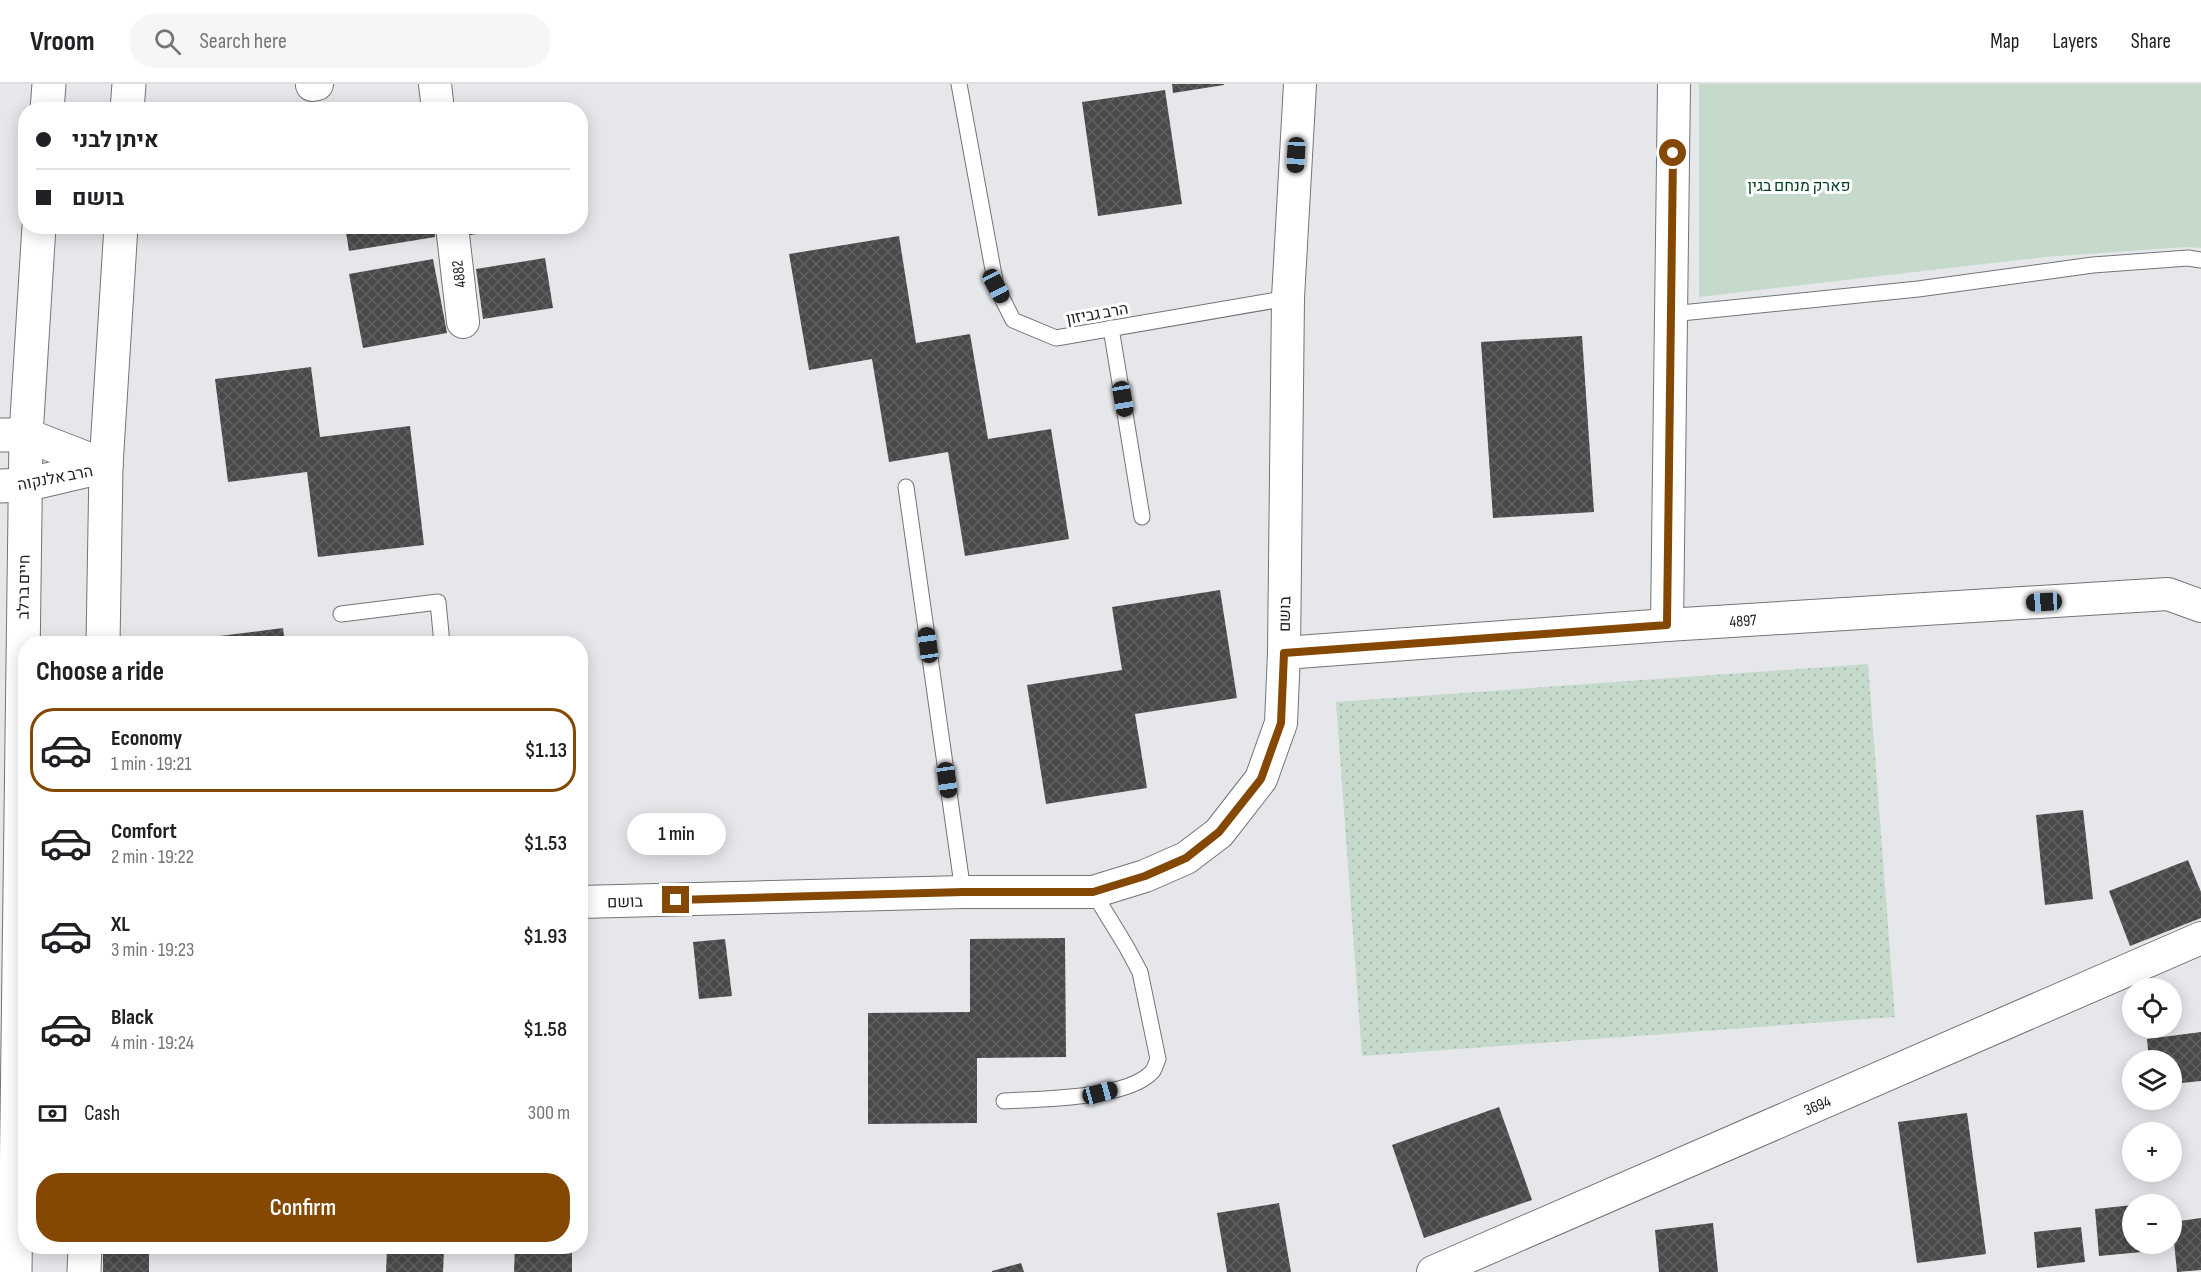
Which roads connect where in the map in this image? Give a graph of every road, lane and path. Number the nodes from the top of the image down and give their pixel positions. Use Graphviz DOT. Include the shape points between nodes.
graph roads {
  1 [pos="49,84"];
  2 [pos="129,84"];
  3 [pos="435,84"];
  4 [pos="960,84"];
  5 [pos="1300,84"];
  6 [pos="1674,84"];
  7 [pos="48,102"];
  8 [pos="128,102"];
  9 [pos="437,102"];
  10 [pos="38,234"];
  11 [pos="120,234"];
  12 [pos="453,234"];
  13 [pos="2201,260"];
  14 [pos="1288,298"];
  15 [pos="1671,314"];
  16 [pos="463,322"];
  17 [pos="1111,328"];
  18 [pos="13,435"];
  19 [pos="106,466"];
  20 [pos="12,485"];
  21 [pos="906,487"];
  22 [pos="1142,517"];
  23 [pos="2201,606"];
  24 [pos="341,614"];
  25 [pos="1667,625"];
  26 [pos="103,636"];
  27 [pos="441,636"];
  28 [pos="1284,653"];
  29 [pos="963,892"];
  30 [pos="1093,892"];
  31 [pos="588,902"];
  32 [pos="2201,938"];
  33 [pos="1004,1101"];
  34 [pos="85,1254"];
  35 [pos="15,1272"];
  36 [pos="84,1272"];
  37 [pos="1433,1272"];
  1 -- 7 [label="main road"];
  2 -- 8 [label="main road"];
  3 -- 9 [label="street"];
  4 -- 17 [label="lane, הרב גביזון" via="996,286 1013,320 1056,338"];
  5 -- 14 [label="street, בושם"];
  6 -- 15 [label="street"];
  10 -- 18 [label="main road, חיים ברלב"];
  11 -- 19 [label="main road"];
  12 -- 16 [label="street, 4882"];
  13 -- 15 [label="lane" via="2093,265 1918,289"];
  14 -- 17 [label="lane, הרב גביזון"];
  14 -- 28 [label="street, בושם"];
  15 -- 25 [label="street"];
  17 -- 22 [label="lane"];
  18 -- 19 [label="main road, הרב אלנקוה"];
  18 -- 20 [label="main road, חיים ברלב"];
  19 -- 20 [label="main road, הרב אלנקוה"];
  19 -- 26 [label="main road"];
  20 -- 35 [label="main road, חיים ברלב"];
  21 -- 29 [label="lane"];
  23 -- 25 [label="street, 4897" via="2168,594"];
  24 -- 27 [label="lane" via="438,602"];
  25 -- 28 [label="street, 4897"];
  28 -- 30 [label="street, בושם" via="1281,723 1261,779 1219,832 1186,858"];
  29 -- 30 [label="street, בושם"];
  29 -- 31 [label="street, בושם"];
  30 -- 33 [label="lane" via="1140,972 1158,1059 1153,1071 1134,1084 1082,1097"];
  32 -- 37 [label="street, 3694"];
  34 -- 36 [label="main road"];
}
